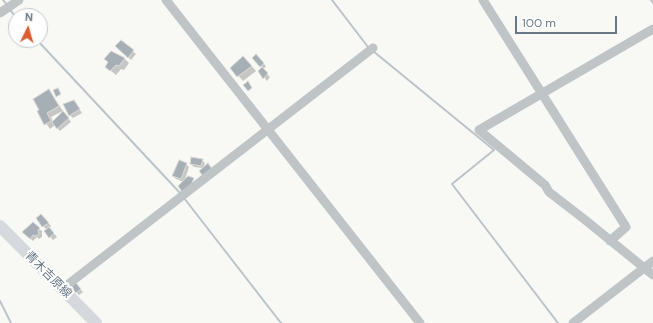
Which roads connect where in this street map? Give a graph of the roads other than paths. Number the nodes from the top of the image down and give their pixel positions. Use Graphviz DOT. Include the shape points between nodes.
graph roads {
  1 [pos="19,0"];
  2 [pos="166,0"];
  3 [pos="483,0"];
  4 [pos="0,14"];
  5 [pos="653,29"];
  6 [pos="373,48"];
  7 [pos="542,93"];
  8 [pos="268,130"];
  9 [pos="0,226"];
  10 [pos="610,241"];
  11 [pos="653,261"];
  12 [pos="644,268"];
  13 [pos="653,276"];
  14 [pos="62,289"];
  15 [pos="96,323"];
  16 [pos="420,323"];
  17 [pos="573,323"];
  1 -- 4 [label="street"];
  2 -- 8 [label="street"];
  3 -- 7 [label="street"];
  5 -- 7 [label="street"];
  6 -- 8 [label="street"];
  7 -- 10 [label="street" via="626,227"];
  7 -- 10 [label="street" via="479,130 545,185 549,192"];
  8 -- 14 [label="street"];
  8 -- 16 [label="street"];
  9 -- 14 [label="main road, 青木吉原線"];
  10 -- 12 [label="street"];
  11 -- 12 [label="street"];
  12 -- 13 [label="street"];
  12 -- 17 [label="street"];
  14 -- 15 [label="main road, 青木吉原線"];
}
